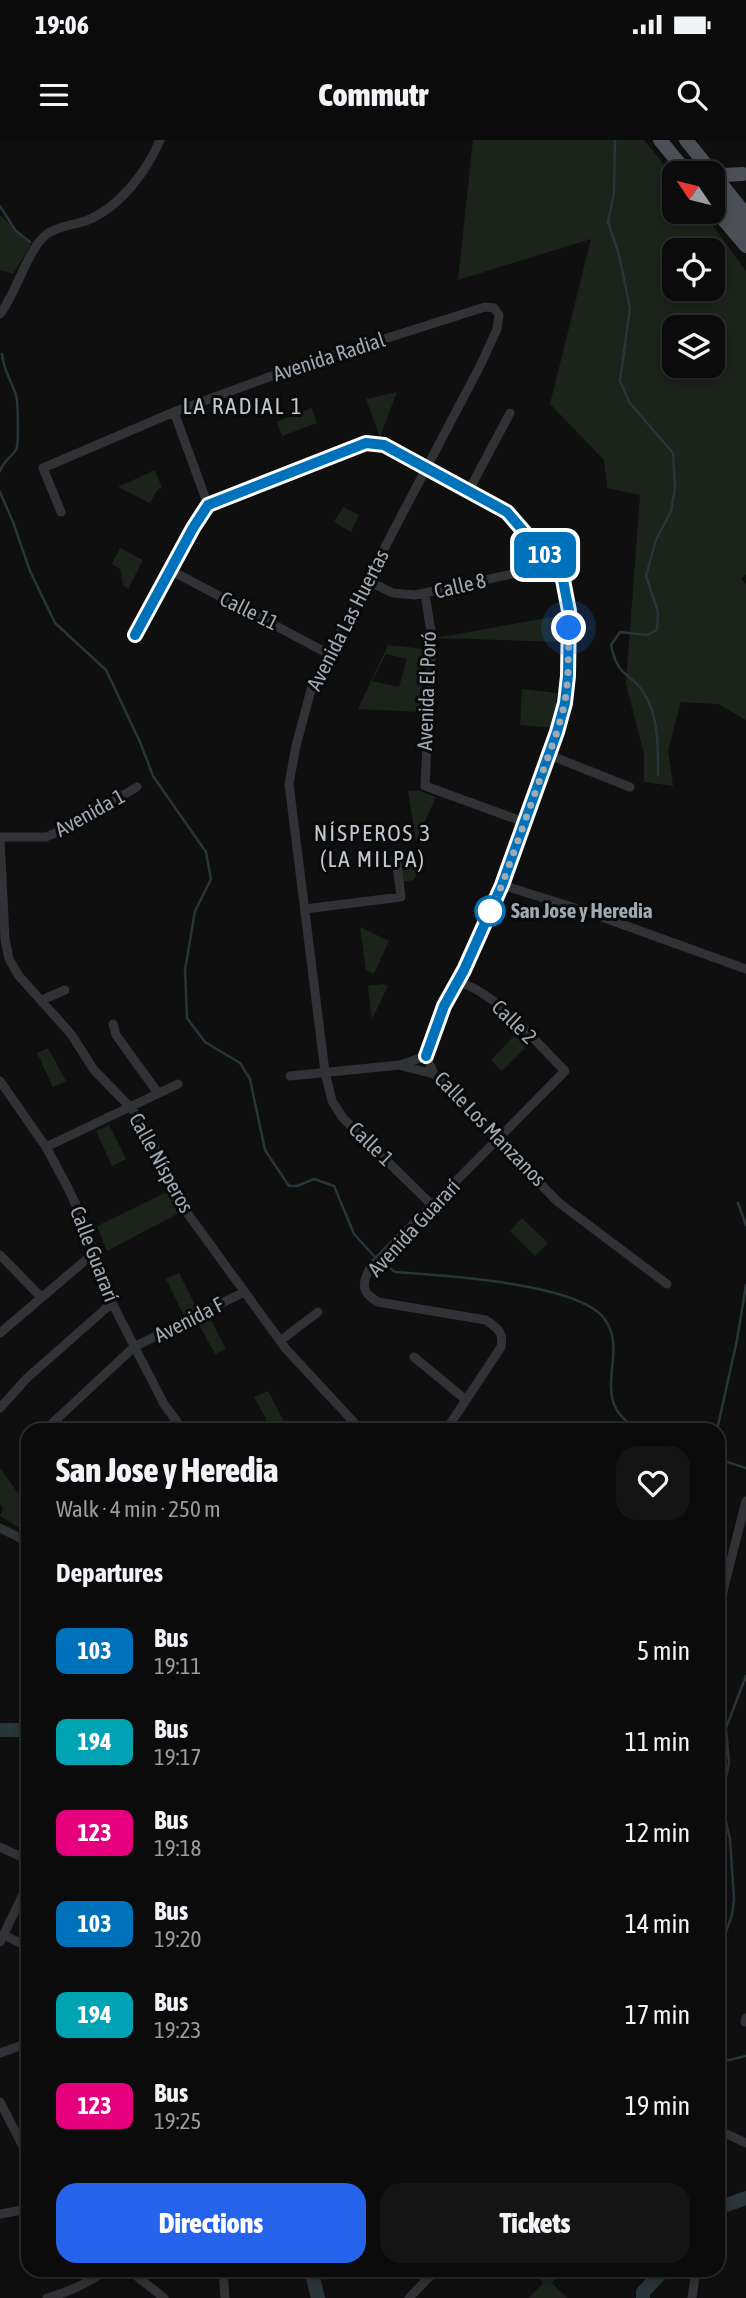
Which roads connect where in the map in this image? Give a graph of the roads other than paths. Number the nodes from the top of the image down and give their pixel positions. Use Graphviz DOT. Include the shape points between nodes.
graph roads {
  1 [pos="160,140"];
  2 [pos="660,140"];
  3 [pos="676,140"];
  4 [pos="686,140"];
  5 [pos="677,161"];
  6 [pos="693,161"];
  7 [pos="699,161"];
  8 [pos="725,175"];
  9 [pos="725,194"];
  10 [pos="725,201"];
  11 [pos="737,201"];
  12 [pos="725,207"];
  13 [pos="725,212"];
  14 [pos="746,215"];
  15 [pos="746,229"];
  16 [pos="746,239"];
  17 [pos="746,246"];
  18 [pos="0,314"];
  19 [pos="499,315"];
  20 [pos="174,412"];
  21 [pos="510,413"];
  22 [pos="427,467"];
  23 [pos="469,490"];
  24 [pos="208,505"];
  25 [pos="61,512"];
  26 [pos="554,565"];
  27 [pos="170,570"];
  28 [pos="368,581"];
  29 [pos="425,594"];
  30 [pos="135,635"];
  31 [pos="327,653"];
  32 [pos="549,755"];
  33 [pos="137,787"];
  34 [pos="630,787"];
  35 [pos="524,822"];
  36 [pos="0,838"];
  37 [pos="396,858"];
  38 [pos="502,885"];
  39 [pos="304,909"];
  40 [pos="746,969"];
  41 [pos="458,982"];
  42 [pos="65,990"];
  43 [pos="42,1000"];
  44 [pos="114,1024"];
  45 [pos="426,1056"];
  46 [pos="400,1065"];
  47 [pos="565,1071"];
  48 [pos="325,1072"];
  49 [pos="434,1074"];
  50 [pos="290,1076"];
  51 [pos="0,1081"];
  52 [pos="178,1084"];
  53 [pos="158,1093"];
  54 [pos="130,1107"];
  55 [pos="499,1139"];
  56 [pos="46,1147"];
  57 [pos="433,1206"];
  58 [pos="94,1253"];
  59 [pos="0,1255"];
  60 [pos="667,1283"];
  61 [pos="244,1292"];
  62 [pos="41,1297"];
  63 [pos="112,1303"];
  64 [pos="318,1312"];
  65 [pos="0,1333"];
  66 [pos="280,1341"];
  67 [pos="134,1347"];
  68 [pos="414,1357"];
  69 [pos="466,1400"];
  70 [pos="0,1408"];
  71 [pos="53,1423"];
  72 [pos="178,1423"];
  73 [pos="354,1423"];
  74 [pos="451,1423"];
  75 [pos="746,1501"];
  76 [pos="0,1528"];
  77 [pos="21,1538"];
  78 [pos="725,1583"];
  79 [pos="0,1847"];
  80 [pos="21,1857"];
  81 [pos="21,1899"];
  82 [pos="2,1939"];
  83 [pos="21,1945"];
  84 [pos="20,2046"];
  85 [pos="0,2053"];
  86 [pos="0,2104"];
  87 [pos="725,2133"];
  88 [pos="21,2143"];
  89 [pos="746,2143"];
  90 [pos="21,2210"];
  91 [pos="0,2214"];
  92 [pos="97,2277"];
  93 [pos="137,2277"];
  94 [pos="224,2277"];
  95 [pos="429,2277"];
  96 [pos="695,2277"];
  97 [pos="47,2298"];
  98 [pos="164,2298"];
  99 [pos="225,2298"];
  100 [pos="409,2298"];
  101 [pos="692,2298"];
  1 -- 18 [label="street" via="149,163 107,208 47,234"];
  2 -- 5 [label="main road"];
  3 -- 6 [label="main road"];
  4 -- 7 [label="main road"];
  8 -- 11 [label="main road" via="743,174"];
  9 -- 11 [label="main road"];
  10 -- 15 [label="main road"];
  11 -- 14 [label="main road"];
  12 -- 17 [label="main road"];
  13 -- 16 [label="main road"];
  19 -- 20 [label="street, Avenida Radial" via="494,308 485,307 299,366"];
  19 -- 22 [label="street, Avenida Las Huertas" via="498,329"];
  20 -- 24 [label="street"];
  20 -- 25 [label="street, Avenida Radial" via="43,468"];
  21 -- 23 [label="street"];
  22 -- 23 [label="street"];
  22 -- 24 [label="street" via="384,445 366,443"];
  22 -- 28 [label="street, Avenida Las Huertas"];
  23 -- 26 [label="street" via="507,512"];
  24 -- 27 [label="street"];
  26 -- 29 [label="street, Calle 8"];
  26 -- 32 [label="street" via="567,599 569,645 565,703"];
  27 -- 30 [label="street"];
  27 -- 31 [label="street, Calle 11"];
  28 -- 29 [label="street, Calle 8" via="393,593"];
  28 -- 31 [label="street, Avenida Las Huertas"];
  29 -- 35 [label="street, Avenida El Poró" via="432,638 426,788"];
  31 -- 39 [label="street, Avenida Las Huertas" via="312,686 289,784"];
  32 -- 34 [label="street"];
  32 -- 35 [label="street"];
  33 -- 36 [label="street, Avenida 1" via="46,837"];
  35 -- 38 [label="street"];
  36 -- 43 [label="street, Calle Nísperos" via="9,959"];
  37 -- 39 [label="street" via="401,897"];
  38 -- 40 [label="street"];
  38 -- 41 [label="street"];
  39 -- 48 [label="street, Avenida Las Huertas"];
  41 -- 45 [label="street"];
  41 -- 47 [label="street, Calle 2" via="496,1003"];
  42 -- 43 [label="street"];
  43 -- 54 [label="street, Calle Nísperos" via="94,1070"];
  44 -- 53 [label="street" via="116,1035"];
  45 -- 46 [label="street, Calle Los Manzanos"];
  45 -- 49 [label="street, Calle Los Manzanos"];
  46 -- 48 [label="street, Calle Los Manzanos"];
  46 -- 49 [label="street"];
  47 -- 55 [label="street, Avenida Guararí"];
  48 -- 50 [label="street, Calle Los Manzanos"];
  48 -- 57 [label="street, Calle 1" via="332,1101 343,1118"];
  49 -- 55 [label="street, Calle Los Manzanos"];
  51 -- 56 [label="street, Calle Guararí"];
  52 -- 53 [label="street"];
  53 -- 54 [label="street"];
  54 -- 56 [label="street"];
  54 -- 61 [label="street, Calle Nísperos" via="188,1214"];
  55 -- 57 [label="street, Avenida Guararí"];
  55 -- 60 [label="street, Calle Los Manzanos" via="571,1213"];
  56 -- 58 [label="street, Calle Guararí"];
  57 -- 69 [label="street, Avenida Guararí" via="370,1268 364,1287 378,1302 486,1320 499,1329 501,1347"];
  58 -- 62 [label="street"];
  58 -- 63 [label="street, Calle Guararí"];
  59 -- 62 [label="street"];
  61 -- 66 [label="street, Calle Nísperos"];
  61 -- 67 [label="street, Avenida F"];
  62 -- 65 [label="street"];
  63 -- 67 [label="street, Calle Guararí"];
  63 -- 70 [label="street"];
  64 -- 66 [label="street"];
  66 -- 73 [label="street, Calle Nísperos"];
  67 -- 71 [label="street, Avenida F"];
  67 -- 72 [label="street, Calle Guararí"];
  68 -- 69 [label="street"];
  69 -- 74 [label="street, Avenida Guararí"];
  75 -- 78 [label="street"];
  76 -- 77 [label="street"];
  79 -- 80 [label="street"];
  81 -- 82 [label="street"];
  82 -- 83 [label="street"];
  84 -- 85 [label="street"];
  86 -- 88 [label="street"];
  87 -- 89 [label="street"];
  90 -- 91 [label="street"];
  92 -- 97 [label="street"];
  93 -- 98 [label="street"];
  94 -- 99 [label="street"];
  95 -- 100 [label="street"];
  96 -- 101 [label="street"];
}
